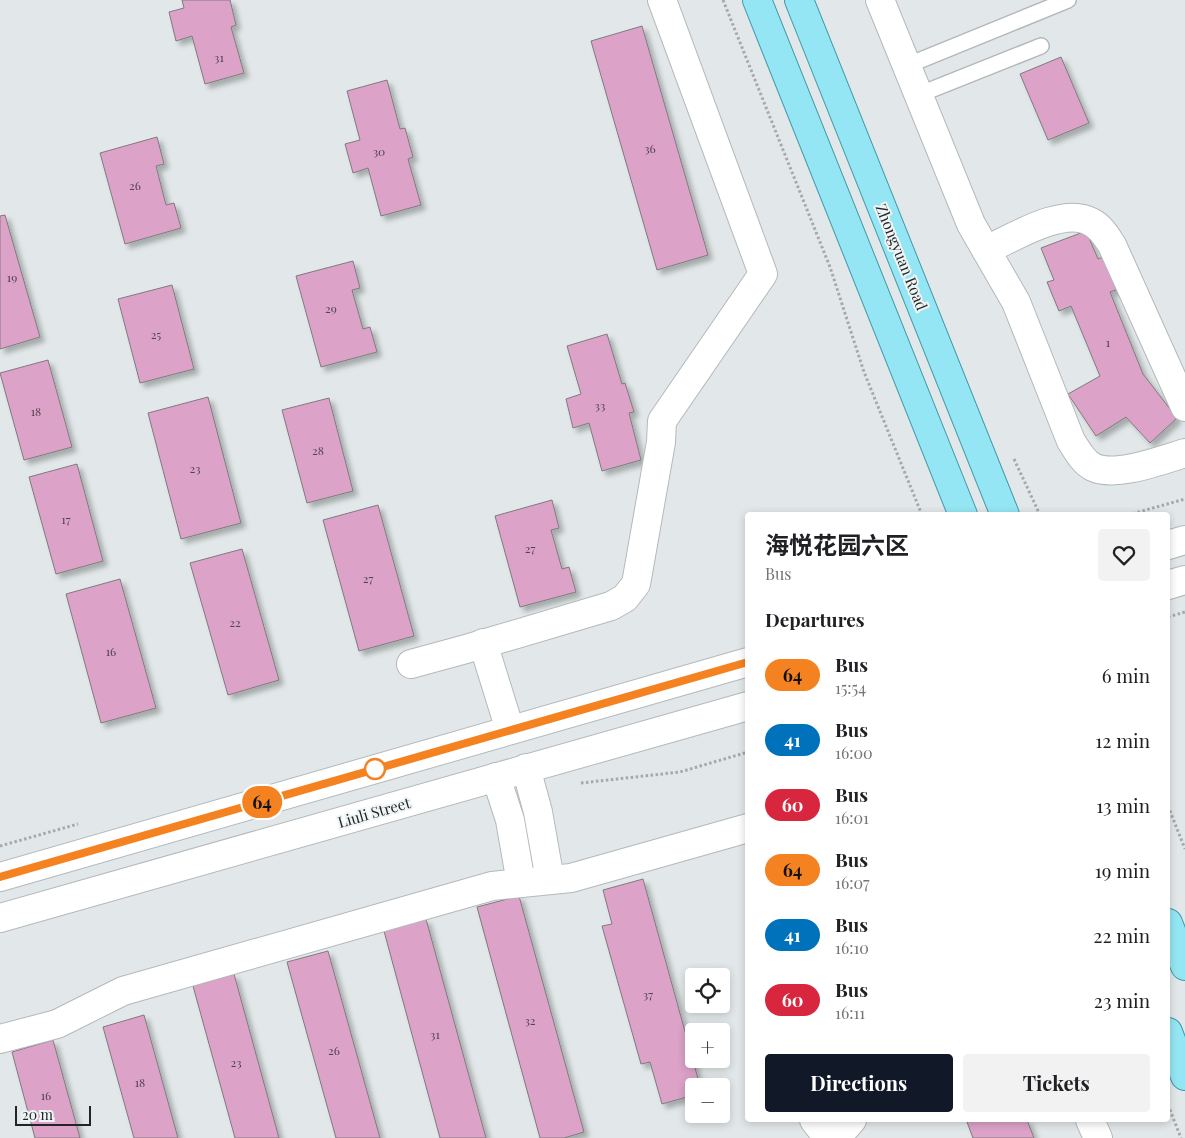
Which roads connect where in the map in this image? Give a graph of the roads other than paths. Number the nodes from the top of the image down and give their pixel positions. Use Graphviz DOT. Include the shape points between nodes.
graph roads {
  1 [pos="662,0"];
  2 [pos="757,0"];
  3 [pos="799,0"];
  4 [pos="1068,0"];
  5 [pos="884,1"];
  6 [pos="1041,46"];
  7 [pos="906,66"];
  8 [pos="918,95"];
  9 [pos="986,250"];
  10 [pos="1185,407"];
  11 [pos="1185,453"];
  12 [pos="962,512"];
  13 [pos="1005,512"];
  14 [pos="1185,540"];
  15 [pos="1170,544"];
  16 [pos="1185,580"];
  17 [pos="1170,584"];
  18 [pos="475,646"];
  19 [pos="745,663"];
  20 [pos="411,664"];
  21 [pos="745,707"];
  22 [pos="500,733"];
  23 [pos="526,768"];
  24 [pos="496,777"];
  25 [pos="745,829"];
  26 [pos="0,877"];
  27 [pos="550,880"];
  28 [pos="521,883"];
  29 [pos="0,918"];
  30 [pos="1170,928"];
  31 [pos="1185,966"];
  32 [pos="1170,1037"];
  33 [pos="0,1039"];
  34 [pos="1185,1076"];
  35 [pos="816,1122"];
  36 [pos="850,1122"];
  37 [pos="1091,1122"];
  38 [pos="835,1138"];
  39 [pos="1098,1138"];
  1 -- 18 [label="street" via="763,274 662,421 636,584 625,598 611,606"];
  2 -- 12 [label="main road"];
  3 -- 13 [label="main road, Zhongyuan Road"];
  4 -- 7 [label="lane"];
  5 -- 7 [label="street"];
  6 -- 8 [label="lane"];
  7 -- 8 [label="street"];
  8 -- 9 [label="street"];
  9 -- 10 [label="street" via="1063,217 1080,217 1092,222 1112,245"];
  9 -- 11 [label="street" via="1016,302 1071,440 1081,457 1092,467 1106,472"];
  14 -- 15 [label="street"];
  16 -- 17 [label="street"];
  18 -- 20 [label="street"];
  18 -- 22 [label="street"];
  19 -- 22 [label="street"];
  21 -- 23 [label="street, Liuli Street"];
  22 -- 26 [label="street"];
  23 -- 24 [label="street, Liuli Street"];
  23 -- 27 [label="street" via="538,812"];
  24 -- 28 [label="street" via="510,820"];
  24 -- 29 [label="street, Liuli Street"];
  25 -- 27 [label="street" via="571,878"];
  27 -- 28 [label="street"];
  28 -- 33 [label="street" via="492,886 123,991 57,1024"];
  30 -- 31 [label="main road"];
  32 -- 34 [label="main road"];
  35 -- 38 [label="street" via="825,1134"];
  36 -- 38 [label="street"];
  37 -- 39 [label="street"];
}
